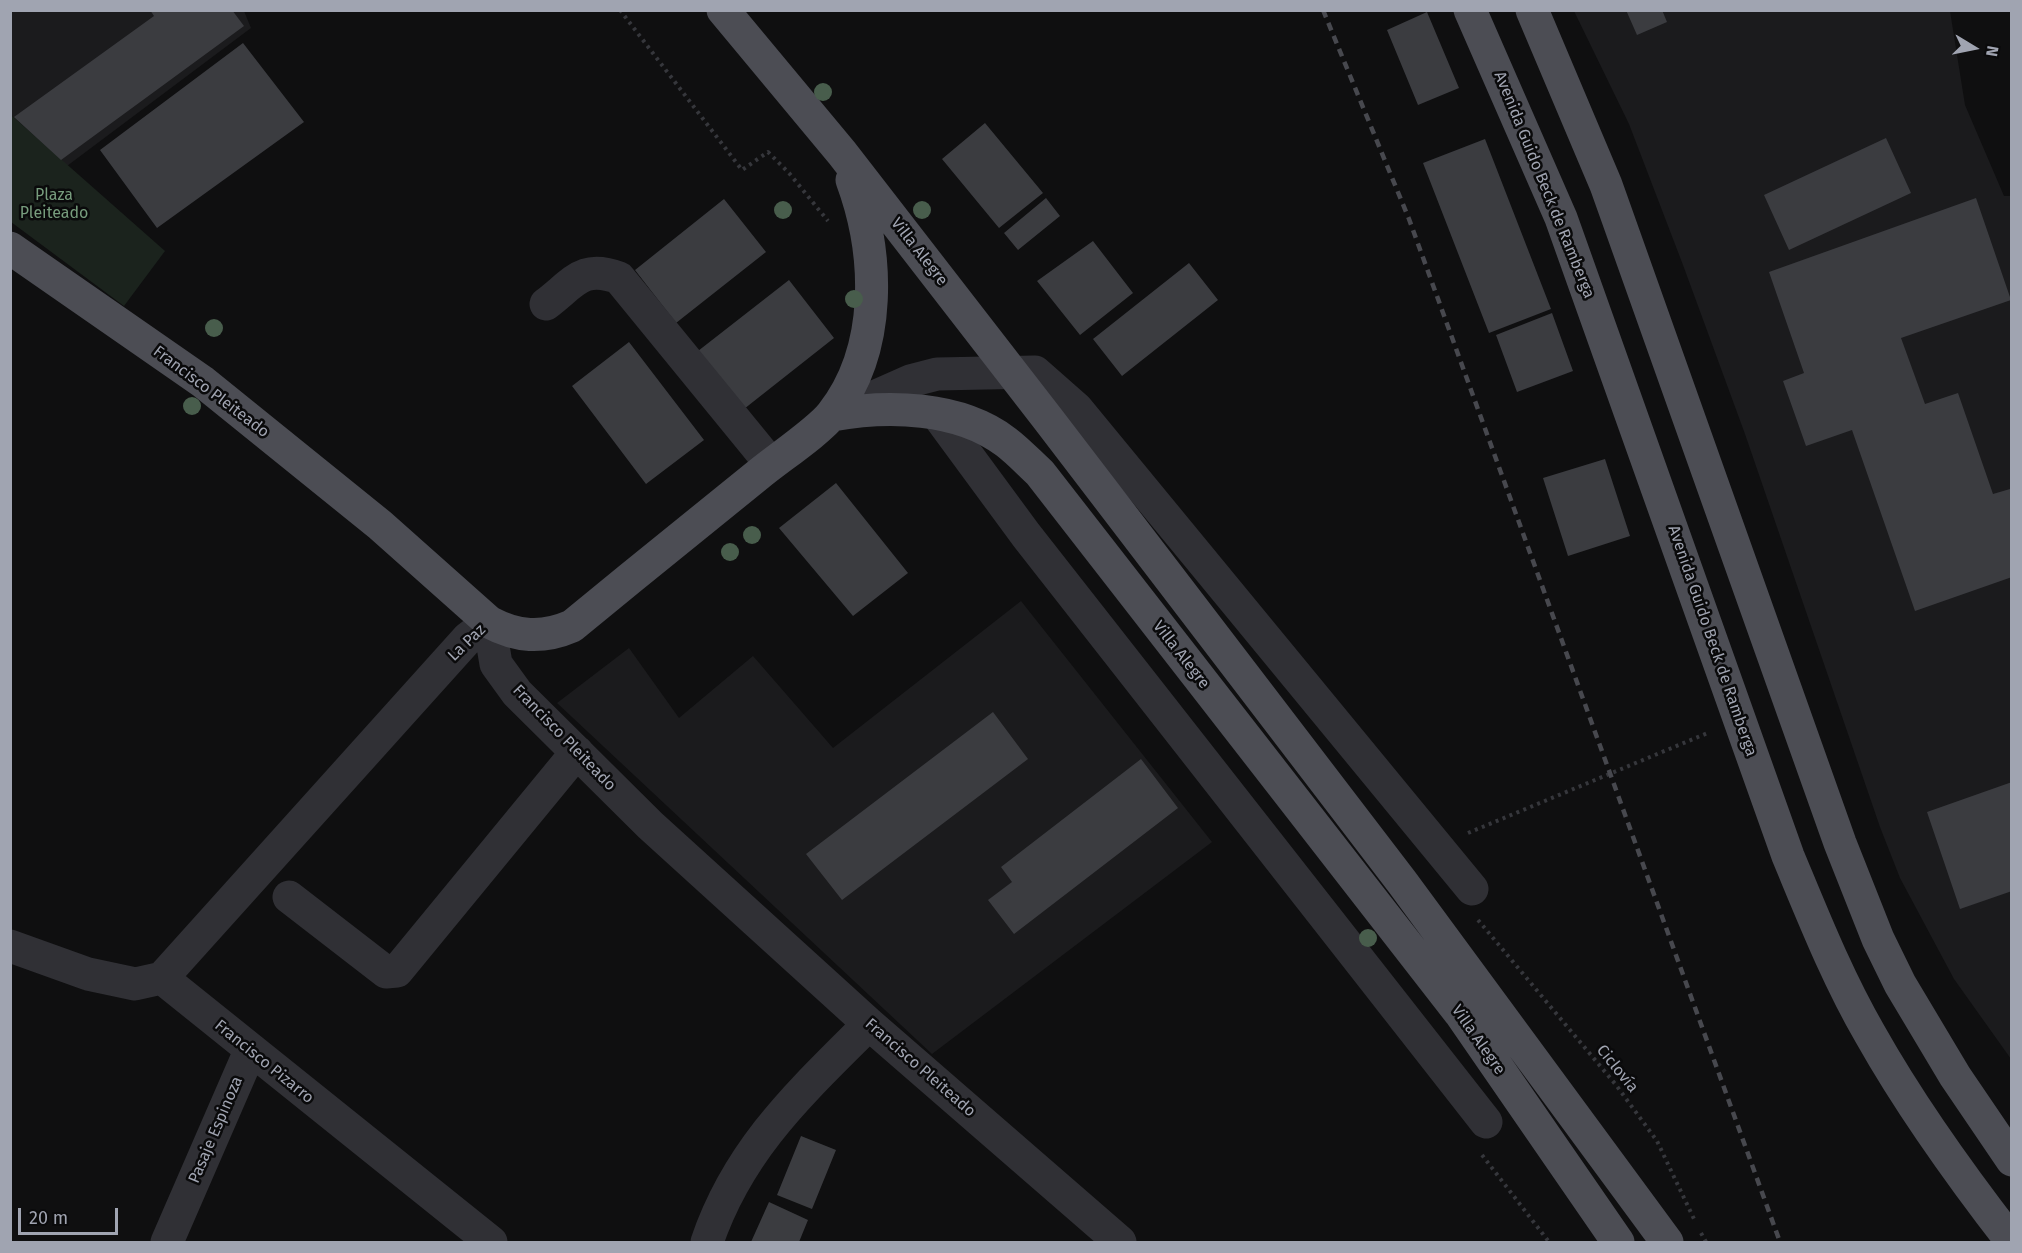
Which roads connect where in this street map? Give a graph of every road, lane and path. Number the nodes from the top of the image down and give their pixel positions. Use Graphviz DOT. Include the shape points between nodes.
graph roads {
  1 [pos="620,10"];
  2 [pos="723,10"];
  3 [pos="1470,10"];
  4 [pos="1532,10"];
  5 [pos="842,153"];
  6 [pos="831,225"];
  7 [pos="10,248"];
  8 [pos="546,304"];
  9 [pos="1011,371"];
  10 [pos="938,414"];
  11 [pos="832,415"];
  12 [pos="771,464"];
  13 [pos="489,622"];
  14 [pos="1716,729"];
  15 [pos="577,752"];
  16 [pos="1443,853"];
  17 [pos="1472,889"];
  18 [pos="290,897"];
  19 [pos="1484,928"];
  20 [pos="10,946"];
  21 [pos="162,978"];
  22 [pos="869,1024"];
  23 [pos="250,1051"];
  24 [pos="1486,1122"];
  25 [pos="2012,1160"];
  26 [pos="1695,1220"];
  27 [pos="1700,1230"];
  28 [pos="167,1242"];
  29 [pos="491,1242"];
  30 [pos="707,1242"];
  31 [pos="1120,1242"];
  32 [pos="1618,1242"];
  33 [pos="1667,1242"];
  34 [pos="1706,1242"];
  35 [pos="2012,1242"];
  1 -- 6 [label="path" via="742,170 768,152"];
  2 -- 5 [label="main road, Villa Alegre"];
  3 -- 35 [label="main road, Avenida Guido Beck de Ramberga" via="1565,229 1781,836 1828,952 1902,1089"];
  4 -- 25 [label="main road" via="1606,185 1840,843 1878,939 1926,1031"];
  5 -- 9 [label="main road, Villa Alegre"];
  5 -- 11 [label="main road, Villa Alegre" via="865,215 873,277 863,346"];
  7 -- 13 [label="main road, Francisco Pleiteado" via="203,382 380,525"];
  8 -- 12 [label="street" via="585,273 601,271 619,278"];
  9 -- 11 [label="street" via="937,374 910,381"];
  9 -- 16 [label="street" via="1035,372 1077,409"];
  9 -- 33 [label="main road, Villa Alegre" via="1402,882"];
  10 -- 11 [label="main road, Villa Alegre" via="895,409"];
  10 -- 24 [label="street" via="1026,535"];
  10 -- 32 [label="main road, Villa Alegre" via="980,427 1005,441 1040,473 1460,1013"];
  11 -- 12 [label="main road, La Paz"];
  12 -- 13 [label="main road, La Paz" via="572,626 525,636"];
  13 -- 15 [label="street, Francisco Pleiteado" via="496,664 517,693"];
  13 -- 21 [label="street, La Paz" via="468,638"];
  14 -- 16 [label="path" via="1470,832"];
  15 -- 18 [label="street" via="397,971 386,972"];
  15 -- 22 [label="street, Francisco Pleiteado" via="650,825"];
  16 -- 17 [label="street"];
  19 -- 26 [label="path, Ciclovía" via="1616,1085 1657,1141"];
  20 -- 21 [label="street" via="87,974 135,984"];
  21 -- 23 [label="street, Francisco Pizarro"];
  22 -- 30 [label="street" via="785,1108 759,1141 734,1182"];
  22 -- 31 [label="street, Francisco Pleiteado"];
  23 -- 28 [label="street, Pasaje Espinoza"];
  23 -- 29 [label="street, Francisco Pizarro"];
  27 -- 34 [label="path"];
}
